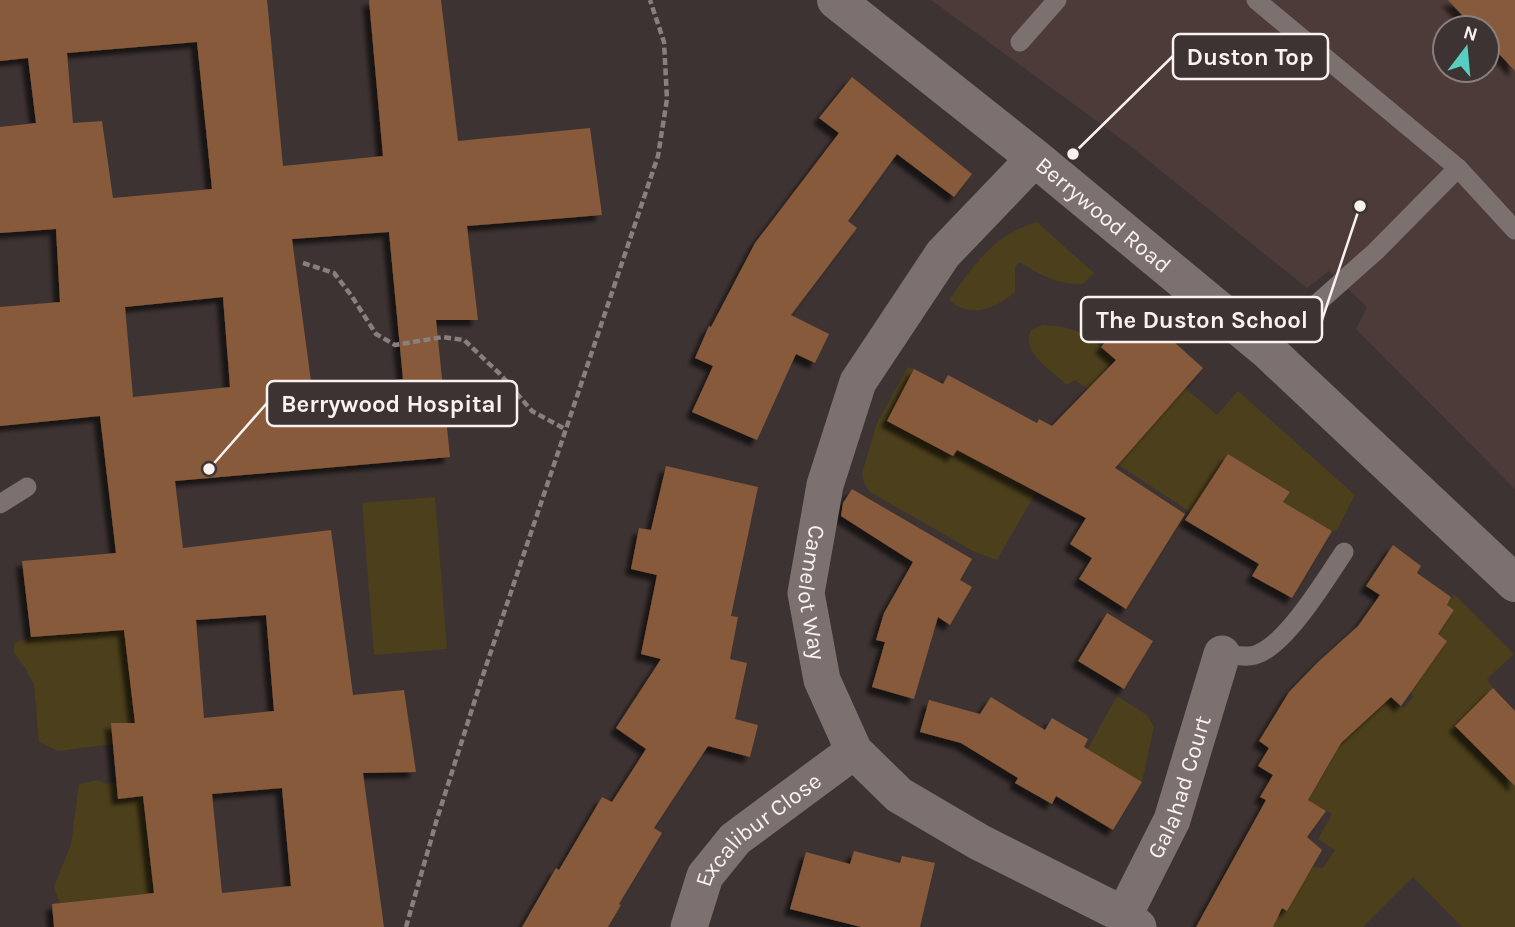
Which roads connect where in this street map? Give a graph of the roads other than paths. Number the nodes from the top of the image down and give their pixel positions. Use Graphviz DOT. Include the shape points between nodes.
graph roads {
  1 [pos="836,0"];
  2 [pos="1057,0"];
  3 [pos="1256,0"];
  4 [pos="1020,42"];
  5 [pos="1035,158"];
  6 [pos="1458,168"];
  7 [pos="1515,230"];
  8 [pos="1266,349"];
  9 [pos="27,487"];
  10 [pos="0,504"];
  11 [pos="1344,552"];
  12 [pos="1515,583"];
  13 [pos="1222,654"];
  14 [pos="854,751"];
  15 [pos="1131,921"];
  16 [pos="689,927"];
  1 -- 5 [label="street, Berrywood Road"];
  2 -- 4 [label="lane"];
  3 -- 6 [label="lane"];
  5 -- 8 [label="street, Berrywood Road"];
  5 -- 14 [label="street, Camelot Way" via="943,254 858,383 825,485 806,593 822,680"];
  6 -- 7 [label="lane"];
  6 -- 8 [label="lane" via="1376,251"];
  8 -- 12 [label="street, Berrywood Road"];
  9 -- 10 [label="lane"];
  11 -- 13 [label="lane" via="1286,631 1270,645 1245,656"];
  13 -- 15 [label="street, Galahad Court" via="1172,820"];
  14 -- 15 [label="street, Camelot Way" via="899,795"];
  14 -- 16 [label="street, Excalibur Close" via="735,839 705,876"];
}
